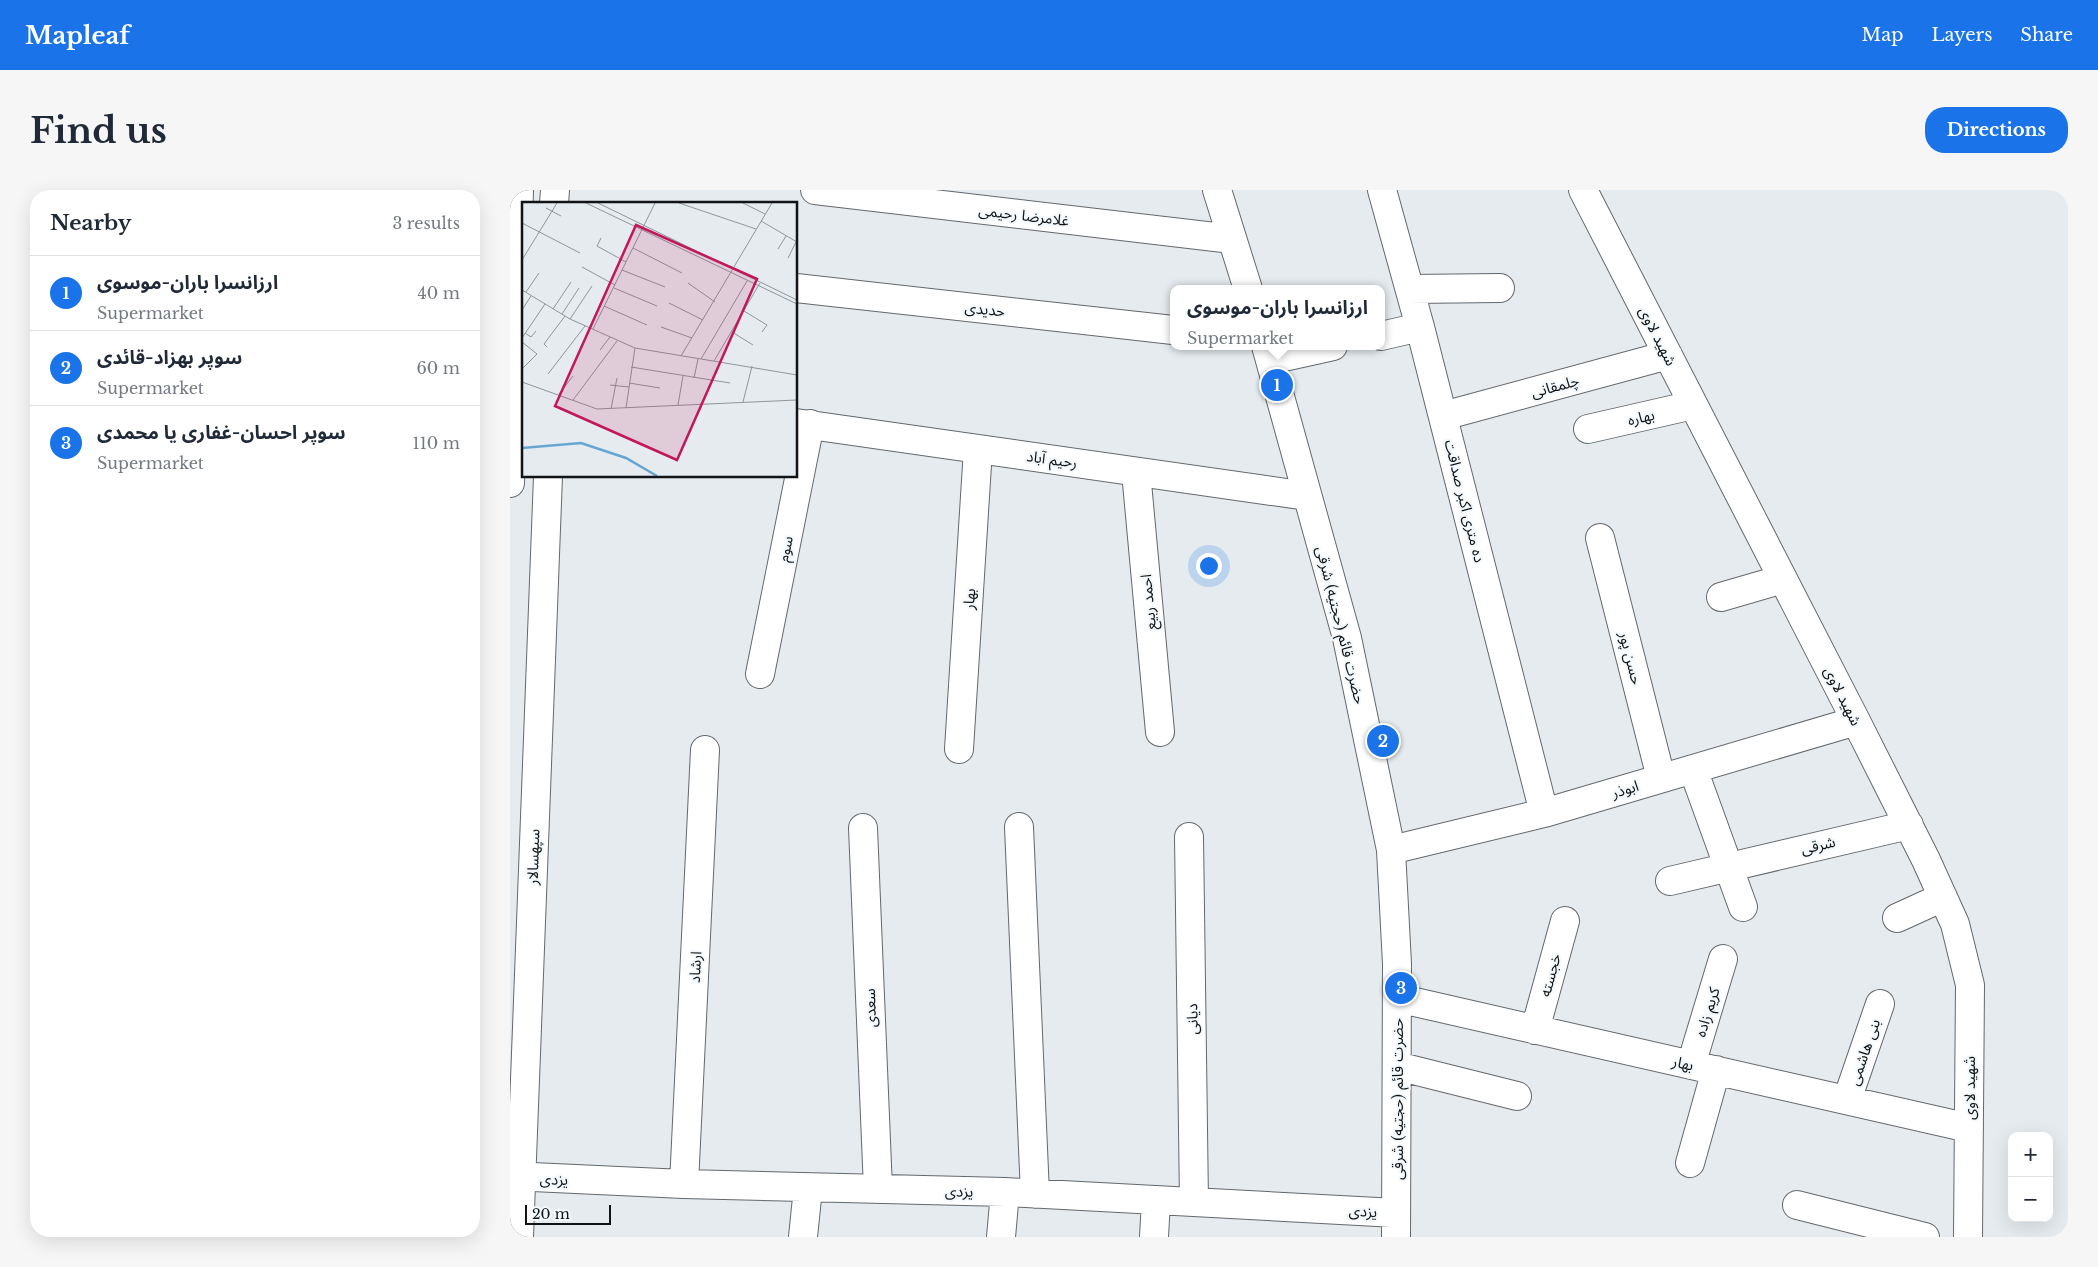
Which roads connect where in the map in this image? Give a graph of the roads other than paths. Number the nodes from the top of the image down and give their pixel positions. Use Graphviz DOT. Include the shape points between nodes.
graph roads {
  1 [pos="519,190"];
  2 [pos="815,190"];
  3 [pos="1217,190"];
  4 [pos="1382,190"];
  5 [pos="1583,190"];
  6 [pos="968,199"];
  7 [pos="1232,239"];
  8 [pos="1247,285"];
  9 [pos="798,288"];
  10 [pos="1500,288"];
  11 [pos="1410,290"];
  12 [pos="1420,327"];
  13 [pos="1170,330"];
  14 [pos="1385,335"];
  15 [pos="1296,350"];
  16 [pos="1268,353"];
  17 [pos="1668,355"];
  18 [pos="515,402"];
  19 [pos="1693,405"];
  20 [pos="1443,416"];
  21 [pos="803,424"];
  22 [pos="1588,429"];
  23 [pos="978,449"];
  24 [pos="798,453"];
  25 [pos="1136,472"];
  26 [pos="548,478"];
  27 [pos="794,478"];
  28 [pos="510,483"];
  29 [pos="1307,496"];
  30 [pos="1600,538"];
  31 [pos="1783,579"];
  32 [pos="1721,597"];
  33 [pos="760,674"];
  34 [pos="1856,721"];
  35 [pos="1160,732"];
  36 [pos="959,749"];
  37 [pos="705,750"];
  38 [pos="1692,769"];
  39 [pos="1661,778"];
  40 [pos="1544,813"];
  41 [pos="1909,825"];
  42 [pos="1019,827"];
  43 [pos="863,828"];
  44 [pos="1189,837"];
  45 [pos="1391,850"];
  46 [pos="1727,866"];
  47 [pos="1670,881"];
  48 [pos="1943,897"];
  49 [pos="1743,907"];
  50 [pos="1897,918"];
  51 [pos="1565,921"];
  52 [pos="1723,959"];
  53 [pos="1397,998"];
  54 [pos="1880,1004"];
  55 [pos="1535,1030"];
  56 [pos="1397,1066"];
  57 [pos="1703,1068"];
  58 [pos="1517,1096"];
  59 [pos="1847,1100"];
  60 [pos="1969,1128"];
  61 [pos="1690,1163"];
  62 [pos="515,1177"];
  63 [pos="684,1184"];
  64 [pos="808,1188"];
  65 [pos="878,1189"];
  66 [pos="1005,1192"];
  67 [pos="1035,1194"];
  68 [pos="1156,1200"];
  69 [pos="1194,1202"];
  70 [pos="1797,1205"];
  71 [pos="1396,1225"];
  72 [pos="519,1237"];
  73 [pos="803,1237"];
  74 [pos="1002,1237"];
  75 [pos="1154,1237"];
  76 [pos="1925,1237"];
  77 [pos="1968,1237"];
  1 -- 18 [label="street"];
  2 -- 6 [label="street, غلامرضا رحیمی"];
  3 -- 7 [label="street"];
  4 -- 11 [label="street, ده متری اکبر صداقت"];
  5 -- 17 [label="street, شهید لاوی"];
  6 -- 7 [label="street, غلامرضا رحیمی"];
  7 -- 8 [label="street"];
  9 -- 13 [label="street, حدیدی"];
  10 -- 11 [label="street"];
  11 -- 12 [label="street, ده متری اکبر صداقت"];
  12 -- 14 [label="street"];
  12 -- 20 [label="street, ده متری اکبر صداقت"];
  15 -- 16 [label="street"];
  16 -- 29 [label="street, حضرت قائم (حجتیه) شرقی"];
  17 -- 19 [label="street, شهید لاوی"];
  17 -- 20 [label="street, چلمقانی"];
  18 -- 28 [label="street"];
  19 -- 22 [label="street, بهاره"];
  19 -- 31 [label="street, شهید لاوی"];
  20 -- 40 [label="street, ده متری اکبر صداقت"];
  21 -- 23 [label="street, رحیم آباد"];
  21 -- 24 [label="street, سوم"];
  23 -- 25 [label="street, رحیم آباد"];
  23 -- 36 [label="street, بهار"];
  25 -- 29 [label="street, رحیم آباد"];
  25 -- 35 [label="street, احمد ربیع"];
  26 -- 62 [label="street, سپهسالار"];
  27 -- 33 [label="street, سوم"];
  29 -- 45 [label="street, حضرت قائم (حجتیه) شرقی" via="1347,638"];
  30 -- 39 [label="street, حسن پور"];
  31 -- 32 [label="street"];
  31 -- 34 [label="street, شهید لاوی"];
  34 -- 38 [label="street, ابوذر"];
  34 -- 41 [label="street, شهید لاوی"];
  37 -- 63 [label="street, ارشاد"];
  38 -- 39 [label="street, ابوذر"];
  38 -- 46 [label="street"];
  39 -- 40 [label="street, ابوذر"];
  40 -- 45 [label="street, ابوذر"];
  41 -- 46 [label="street, شرقی"];
  41 -- 48 [label="street, شهید لاوی"];
  42 -- 67 [label="street"];
  43 -- 65 [label="street, سعدی"];
  44 -- 69 [label="street, دیانی"];
  45 -- 53 [label="street, حضرت قائم (حجتیه) شرقی"];
  46 -- 47 [label="street, شرقی"];
  46 -- 49 [label="street"];
  48 -- 50 [label="street"];
  48 -- 60 [label="street, شهید لاوی" via="1955,924 1970,985"];
  51 -- 55 [label="street, خجسته"];
  52 -- 57 [label="street, کریم زاده"];
  53 -- 55 [label="street, بهار"];
  53 -- 56 [label="street, حضرت قائم (حجتیه) شرقی"];
  54 -- 59 [label="street, بنی هاشمی"];
  55 -- 57 [label="street, بهار"];
  56 -- 58 [label="street"];
  56 -- 71 [label="street, حضرت قائم (حجتیه) شرقی"];
  57 -- 59 [label="street, بهار"];
  57 -- 61 [label="street, کریم زاده"];
  59 -- 60 [label="street, بهار"];
  60 -- 77 [label="street, شهید لاوی"];
  62 -- 63 [label="street, یزدی"];
  62 -- 72 [label="street, سپهسالار"];
  63 -- 64 [label="street, یزدی"];
  64 -- 65 [label="street, یزدی"];
  64 -- 73 [label="street"];
  65 -- 66 [label="street, یزدی"];
  66 -- 67 [label="street, یزدی"];
  66 -- 74 [label="street"];
  67 -- 68 [label="street, یزدی"];
  68 -- 69 [label="street, یزدی"];
  68 -- 75 [label="street"];
  69 -- 71 [label="street, یزدی"];
  70 -- 76 [label="street"];
}
